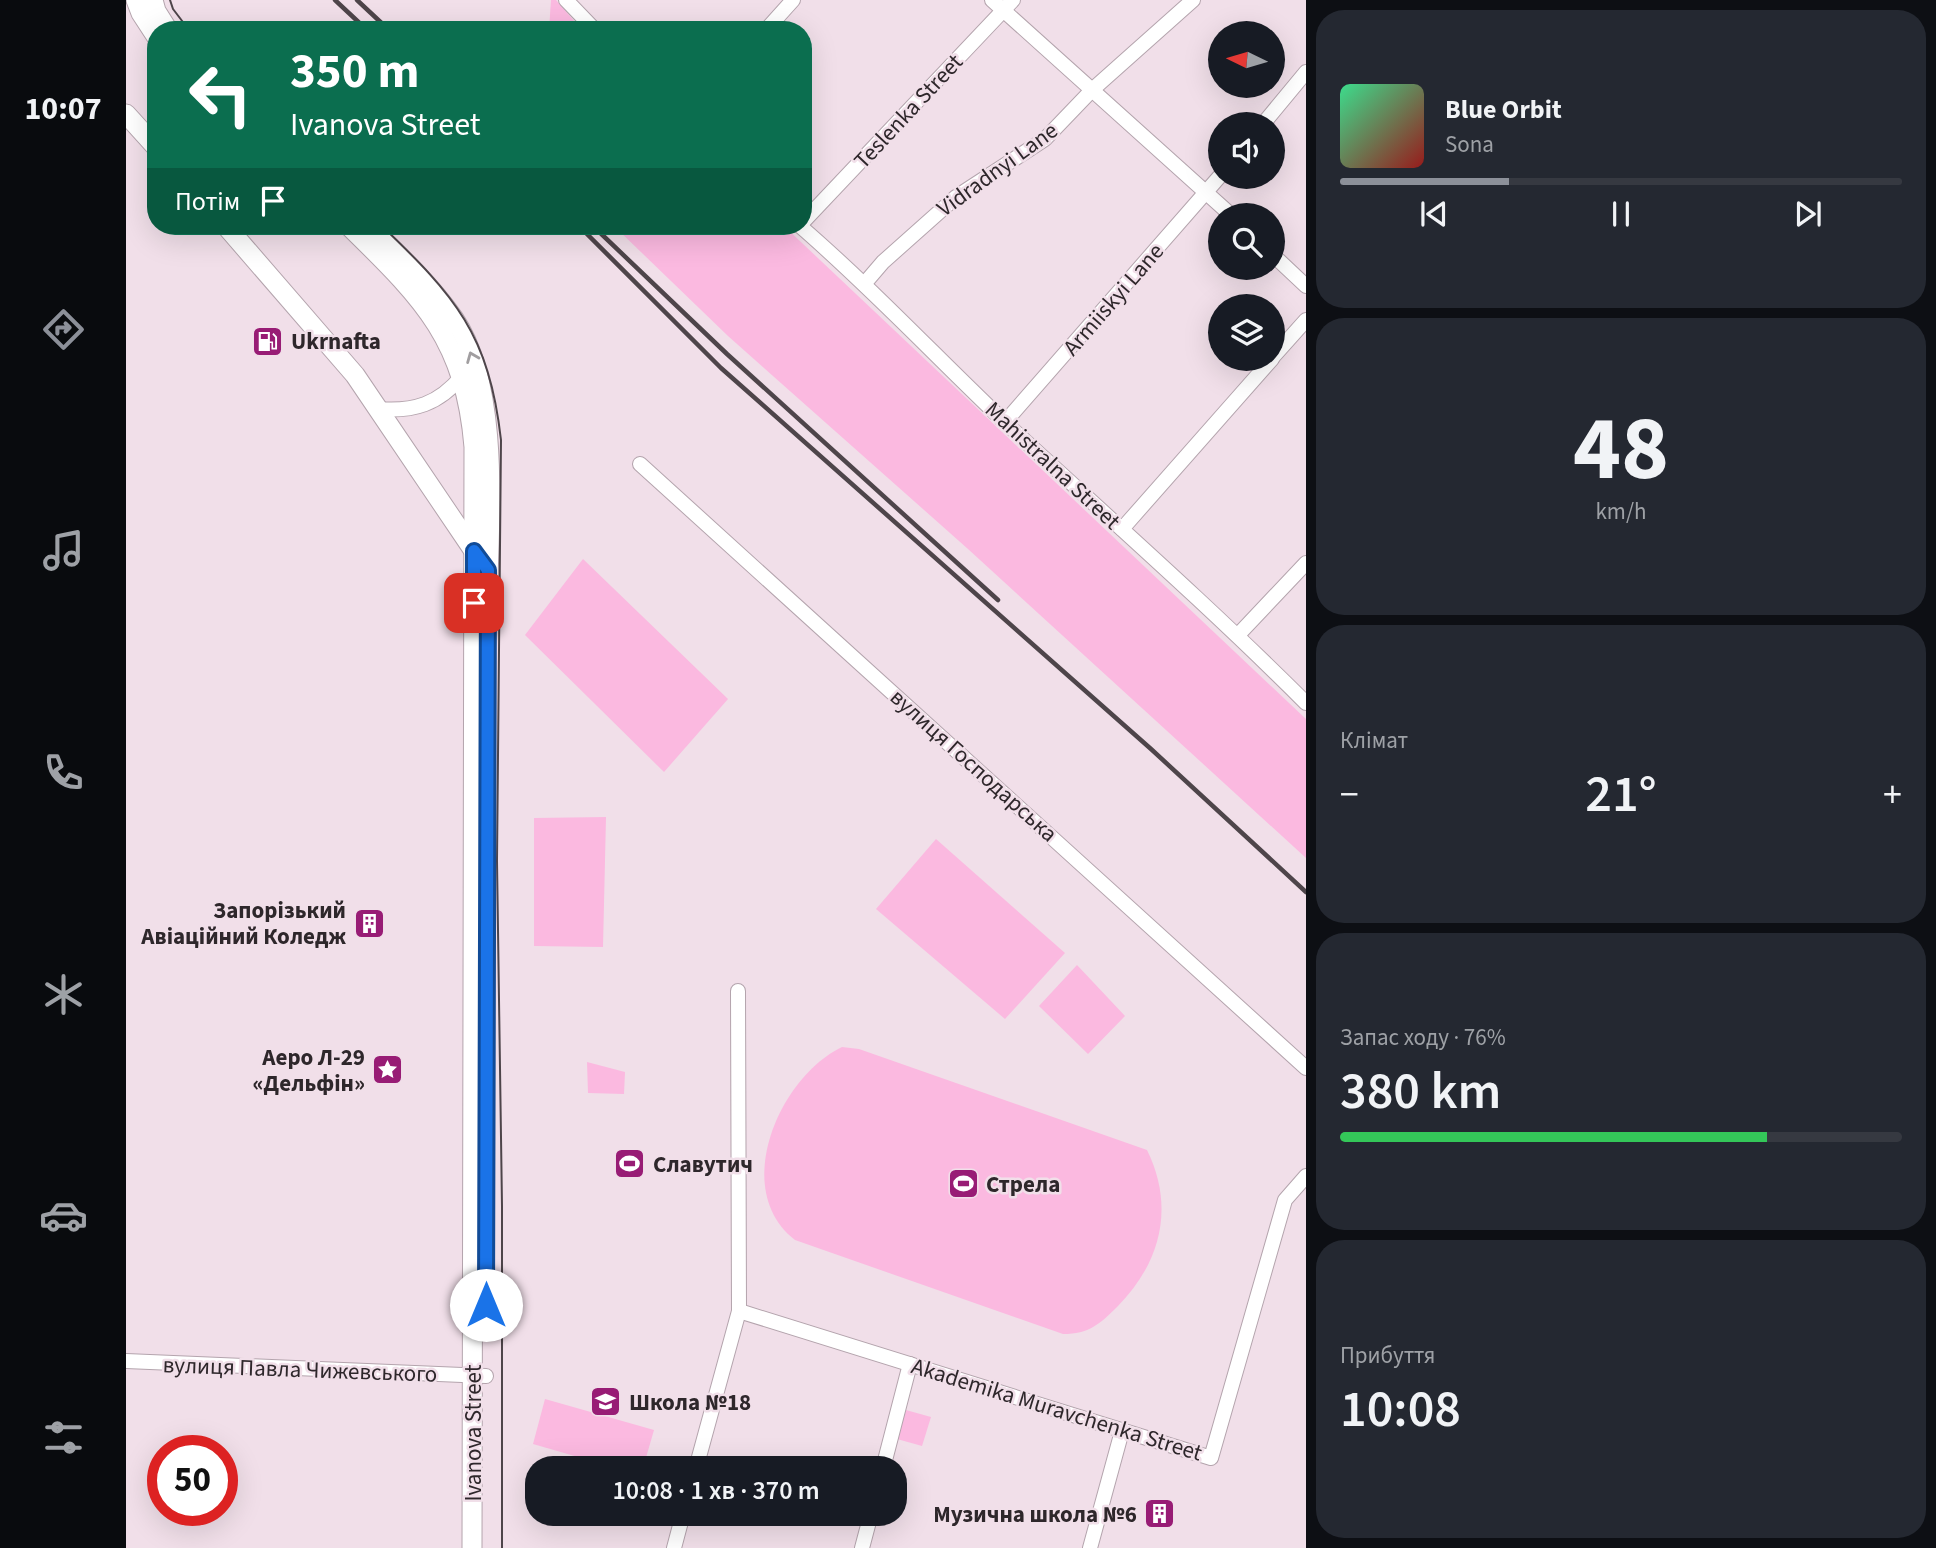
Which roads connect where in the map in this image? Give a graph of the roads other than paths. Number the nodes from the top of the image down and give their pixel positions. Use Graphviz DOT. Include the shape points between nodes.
graph roads {
  1 [pos="136,0"];
  2 [pos="153,0"];
  3 [pos="566,0"];
  4 [pos="793,0"];
  5 [pos="992,0"];
  6 [pos="1193,0"];
  7 [pos="1008,5"];
  8 [pos="148,21"];
  9 [pos="163,21"];
  10 [pos="586,21"];
  11 [pos="774,21"];
  12 [pos="1306,72"];
  13 [pos="1092,90"];
  14 [pos="1273,112"];
  15 [pos="126,114"];
  16 [pos="147,137"];
  17 [pos="1209,189"];
  18 [pos="1206,192"];
  19 [pos="1218,203"];
  20 [pos="812,213"];
  21 [pos="812,233"];
  22 [pos="234,235"];
  23 [pos="358,235"];
  24 [pos="377,235"];
  25 [pos="1285,266"];
  26 [pos="865,283"];
  27 [pos="1306,286"];
  28 [pos="1306,320"];
  29 [pos="1285,343"];
  30 [pos="1261,371"];
  31 [pos="463,376"];
  32 [pos="378,409"];
  33 [pos="1005,422"];
  34 [pos="640,464"];
  35 [pos="1122,529"];
  36 [pos="474,551"];
  37 [pos="1306,563"];
  38 [pos="488,570"];
  39 [pos="1238,635"];
  40 [pos="1306,703"];
  41 [pos="738,991"];
  42 [pos="1306,1068"];
  43 [pos="1306,1176"];
  44 [pos="738,1311"];
  45 [pos="126,1361"];
  46 [pos="910,1364"];
  47 [pos="480,1376"];
  48 [pos="1122,1431"];
  49 [pos="699,1456"];
  50 [pos="886,1456"];
  51 [pos="680,1526"];
  52 [pos="868,1526"];
  53 [pos="472,1548"];
  54 [pos="485,1548"];
  55 [pos="674,1548"];
  56 [pos="862,1548"];
  57 [pos="1090,1548"];
  1 -- 8 [label="main road"];
  2 -- 9 [label="main road"];
  3 -- 10 [label="street"];
  4 -- 11 [label="street"];
  5 -- 7 [label="street"];
  6 -- 13 [label="street, Vidradnyi Lane"];
  7 -- 13 [label="street"];
  7 -- 20 [label="street, Teslenka Street"];
  12 -- 14 [label="street"];
  13 -- 18 [label="street"];
  13 -- 26 [label="street, Vidradnyi Lane" via="1045,139 947,205"];
  15 -- 16 [label="main road"];
  17 -- 18 [label="street, Armiiskyi Lane"];
  18 -- 19 [label="street"];
  18 -- 33 [label="street, Armiiskyi Lane"];
  21 -- 26 [label="street, Mahistralna Street"];
  22 -- 32 [label="main road" via="355,375"];
  23 -- 31 [label="main road, Ivanova Street" via="410,286 434,318"];
  38 -- 24 [label="main road, Ivanova Street, one-way" via="485,409 477,369 455,320 420,276"];
  25 -- 27 [label="street"];
  26 -- 33 [label="street, Mahistralna Street"];
  28 -- 29 [label="street"];
  30 -- 35 [label="street"];
  31 -- 32 [label="street" via="436,401 416,408"];
  31 -- 36 [label="main road, Ivanova Street" via="474,447"];
  32 -- 36 [label="main road"];
  33 -- 35 [label="street, Mahistralna Street"];
  34 -- 42 [label="street, вулиця Господарська"];
  35 -- 39 [label="street, Mahistralna Street"];
  36 -- 38 [label="street"];
  36 -- 47 [label="main road, Ivanova Street"];
  37 -- 39 [label="street"];
  38 -- 47 [label="main road, Ivanova Street"];
  39 -- 40 [label="street, Mahistralna Street"];
  41 -- 44 [label="street"];
  43 -- 48 [label="street, Akademika Muravchenka Street" via="1285,1200 1211,1458"];
  44 -- 46 [label="street, Akademika Muravchenka Street"];
  44 -- 49 [label="street"];
  45 -- 47 [label="street, вулиця Павла Чижевського"];
  46 -- 48 [label="street, Akademika Muravchenka Street"];
  46 -- 50 [label="street"];
  47 -- 53 [label="main road, Ivanova Street"];
  47 -- 54 [label="main road, Ivanova Street"];
  48 -- 57 [label="street"];
  51 -- 55 [label="street"];
  52 -- 56 [label="street"];
}
